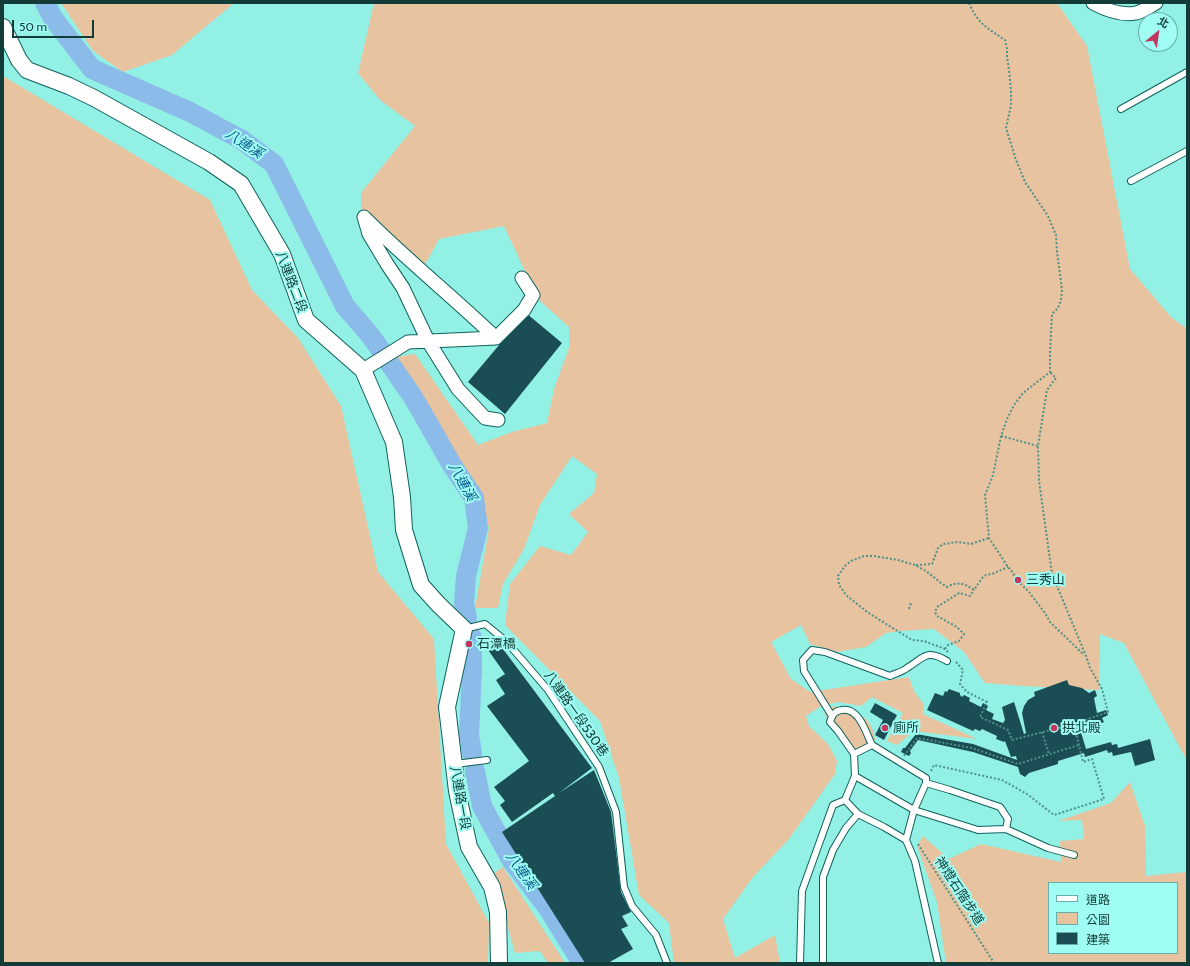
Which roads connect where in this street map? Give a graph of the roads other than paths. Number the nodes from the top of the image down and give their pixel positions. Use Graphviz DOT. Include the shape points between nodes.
graph roads {
  1 [pos="1093,3"];
  2 [pos="1156,3"];
  3 [pos="3,27"];
  4 [pos="1187,72"];
  5 [pos="1121,109"];
  6 [pos="1187,151"];
  7 [pos="1131,181"];
  8 [pos="522,278"];
  9 [pos="496,338"];
  10 [pos="428,342"];
  11 [pos="363,370"];
  12 [pos="498,420"];
  13 [pos="464,629"];
  14 [pos="948,658"];
  15 [pos="832,716"];
  16 [pos="872,745"];
  17 [pos="854,754"];
  18 [pos="487,760"];
  19 [pos="454,764"];
  20 [pos="855,776"];
  21 [pos="926,780"];
  22 [pos="845,800"];
  23 [pos="914,810"];
  24 [pos="858,814"];
  25 [pos="1006,829"];
  26 [pos="906,840"];
  27 [pos="1074,855"];
  28 [pos="499,963"];
  29 [pos="667,963"];
  30 [pos="800,963"];
  31 [pos="823,963"];
  32 [pos="938,963"];
  1 -- 2 [label="street" via="1122,14 1137,13"];
  3 -- 11 [label="street, 八連路二段" via="19,60 27,70 94,98 209,162 240,184 282,254 306,320"];
  4 -- 5 [label="lane"];
  6 -- 7 [label="lane"];
  8 -- 9 [label="street" via="533,295 524,310"];
  9 -- 10 [label="street"];
  9 -- 10 [label="street" via="364,217 369,234 403,288"];
  10 -- 11 [label="street" via="408,342"];
  10 -- 12 [label="street" via="458,389 485,418"];
  11 -- 13 [label="street, 八連路二段" via="394,442 404,530 421,585"];
  13 -- 19 [label="street, 八連路一段" via="447,707"];
  13 -- 29 [label="lane, 八連路一段530巷" via="485,624 506,641 548,690 599,766 616,812 624,887 632,906 656,935"];
  14 -- 15 [label="lane" via="928,655 890,676 826,652 812,650 803,660 804,671"];
  15 -- 16 [label="lane" via="837,710 847,709 855,714"];
  15 -- 17 [label="lane" via="830,722"];
  16 -- 17 [label="lane"];
  16 -- 21 [label="lane"];
  17 -- 20 [label="lane"];
  18 -- 19 [label="lane"];
  19 -- 28 [label="street, 八連路一段" via="469,847 492,887 498,912"];
  20 -- 22 [label="lane"];
  20 -- 23 [label="lane"];
  21 -- 23 [label="lane"];
  21 -- 25 [label="lane" via="1000,807 1008,819"];
  22 -- 24 [label="lane"];
  22 -- 30 [label="lane" via="832,806 806,876 802,891"];
  23 -- 25 [label="lane" via="978,830"];
  23 -- 26 [label="lane"];
  24 -- 26 [label="lane"];
  24 -- 31 [label="lane" via="833,850 823,878"];
  25 -- 27 [label="lane" via="1048,848"];
  26 -- 32 [label="lane" via="915,861"];
}
